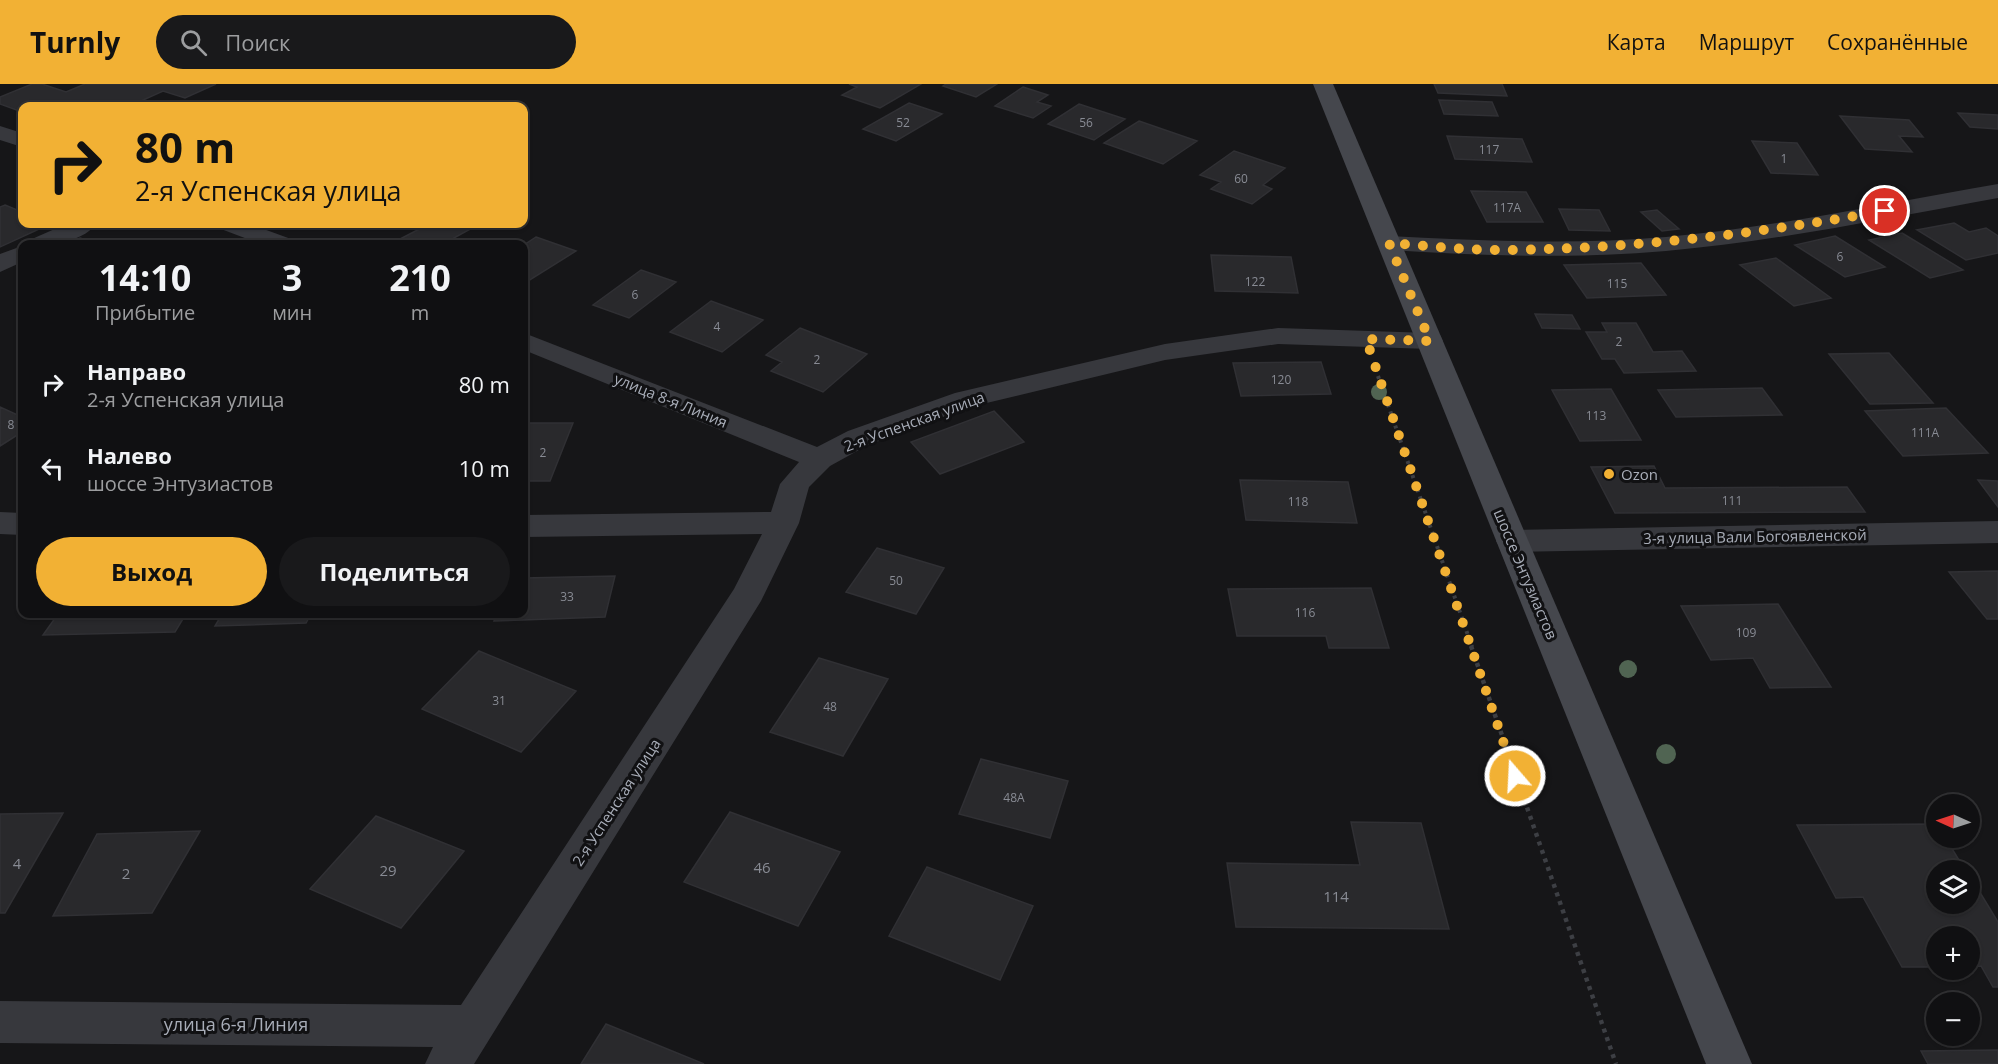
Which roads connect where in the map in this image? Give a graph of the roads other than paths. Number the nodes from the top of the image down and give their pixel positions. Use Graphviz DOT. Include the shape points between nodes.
graph roads {
  1 [pos="1323,84"];
  2 [pos="0,132"];
  3 [pos="18,139"];
  4 [pos="1998,191"];
  5 [pos="75,228"];
  6 [pos="240,228"];
  7 [pos="50,240"];
  8 [pos="271,240"];
  9 [pos="1389,243"];
  10 [pos="18,256"];
  11 [pos="0,264"];
  12 [pos="1430,341"];
  13 [pos="528,343"];
  14 [pos="819,459"];
  15 [pos="0,523"];
  16 [pos="783,523"];
  17 [pos="18,524"];
  18 [pos="528,526"];
  19 [pos="1998,532"];
  20 [pos="1512,541"];
  21 [pos="0,1022"];
  22 [pos="472,1026"];
  23 [pos="448,1064"];
  24 [pos="1729,1064"];
  1 -- 9 [label="main road, шоссе Энтузиастов"];
  2 -- 3 [label="street"];
  4 -- 9 [label="street" via="1772,231 1665,244 1510,250"];
  5 -- 7 [label="street"];
  6 -- 8 [label="street"];
  9 -- 12 [label="main road, шоссе Энтузиастов"];
  10 -- 11 [label="street"];
  12 -- 14 [label="street, 2-я Успенская улица" via="1278,336 1165,352 965,399 858,438"];
  12 -- 20 [label="main road, шоссе Энтузиастов"];
  13 -- 14 [label="street, улица 8-я Линия"];
  14 -- 16 [label="street, 2-я Успенская улица" via="795,483"];
  15 -- 17 [label="street"];
  16 -- 18 [label="street"];
  16 -- 22 [label="street, 2-я Успенская улица" via="749,593"];
  19 -- 20 [label="street, 3-я улица Вали Богоявленской"];
  20 -- 24 [label="main road, шоссе Энтузиастов"];
  21 -- 22 [label="street, улица 6-я Линия"];
  22 -- 23 [label="street, 2-я Успенская улица"];
}
